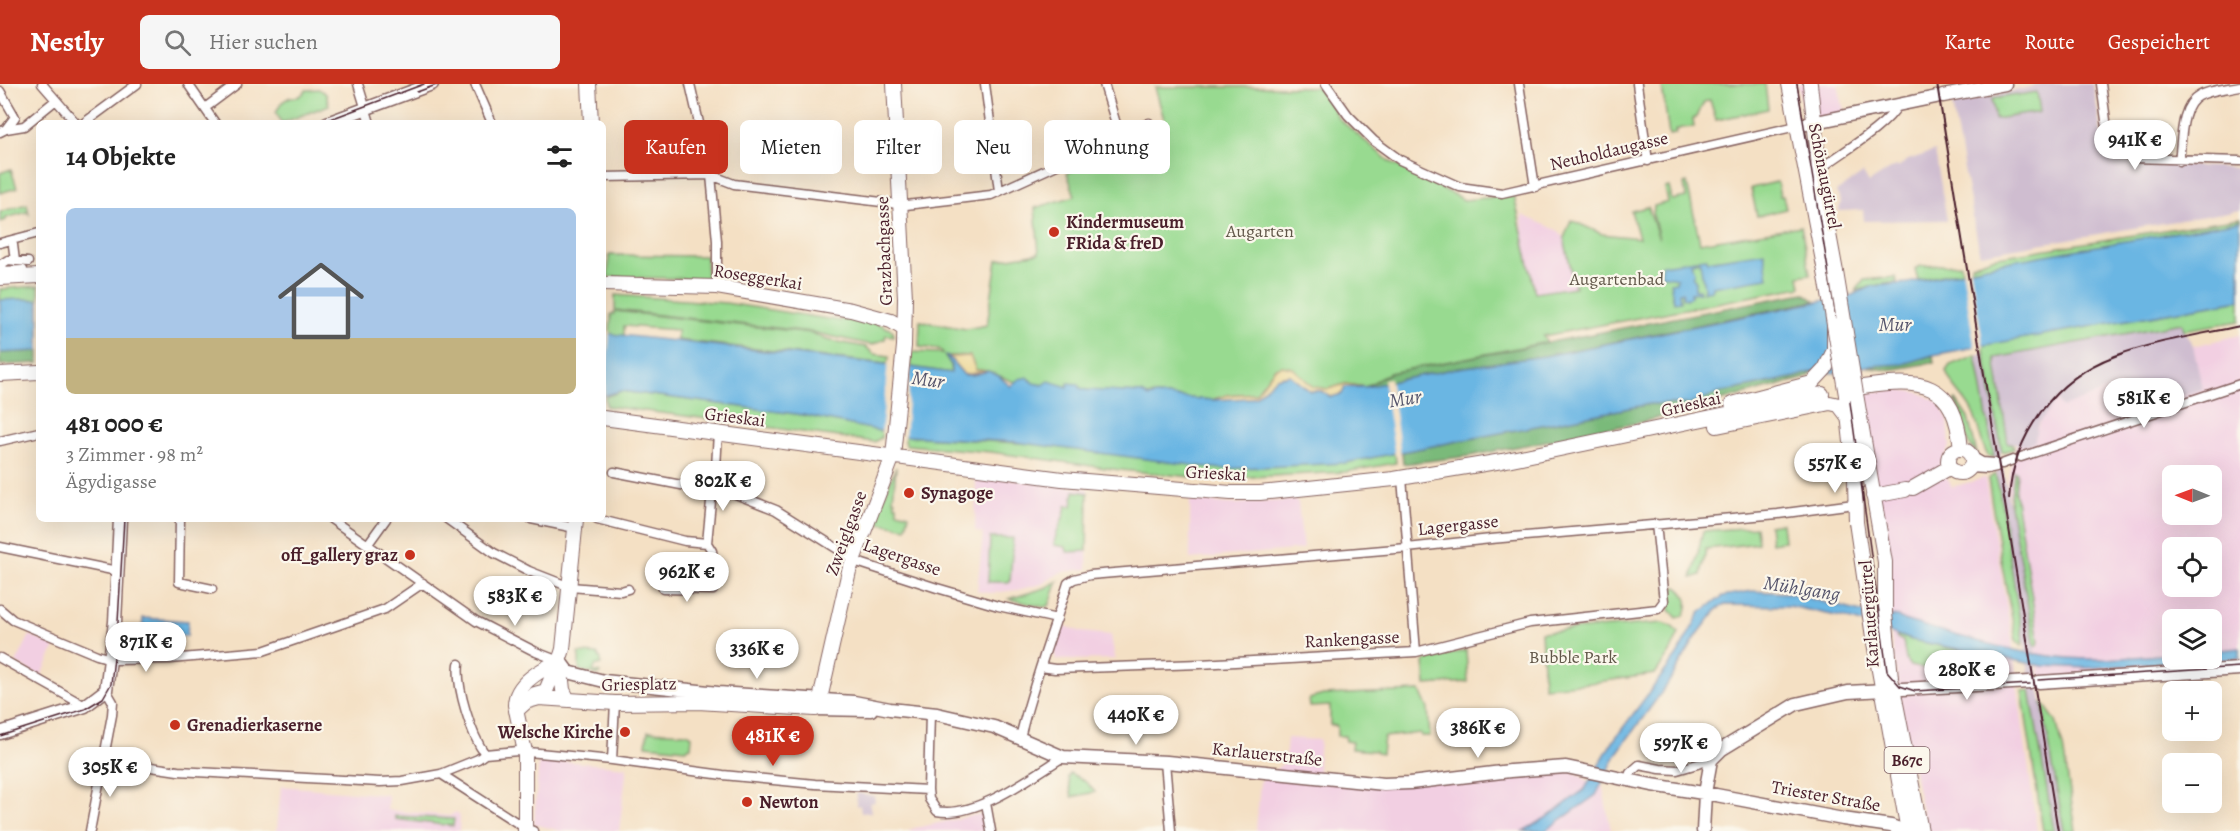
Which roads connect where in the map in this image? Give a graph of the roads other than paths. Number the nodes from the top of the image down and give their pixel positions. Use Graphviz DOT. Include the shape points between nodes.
graph roads {
  1 [pos="42,84"];
  2 [pos="137,84"];
  3 [pos="188,84"];
  4 [pos="237,84"];
  5 [pos="358,84"];
  6 [pos="432,84"];
  7 [pos="475,84"];
  8 [pos="589,84"];
  9 [pos="690,84"];
  10 [pos="894,84"];
  11 [pos="985,84"];
  12 [pos="1104,84"];
  13 [pos="1326,84"];
  14 [pos="1519,84"];
  15 [pos="1789,84"];
  16 [pos="1810,84"];
  17 [pos="2005,84"];
  18 [pos="2100,84"];
  19 [pos="1,86"];
  20 [pos="1638,86"];
  21 [pos="2240,86"];
  22 [pos="56,100"];
  23 [pos="210,105"];
  24 [pos="1899,105"];
  25 [pos="365,109"];
  26 [pos="73,120"];
  27 [pos="88,120"];
  28 [pos="213,120"];
  29 [pos="335,120"];
  30 [pos="369,120"];
  31 [pos="491,120"];
  32 [pos="591,120"];
  33 [pos="1115,120"];
  34 [pos="1815,120"];
  35 [pos="1797,126"];
  36 [pos="3,131"];
  37 [pos="1648,161"];
  38 [pos="2179,161"];
  39 [pos="2240,161"];
  40 [pos="1818,166"];
  41 [pos="1044,171"];
  42 [pos="711,175"];
  43 [pos="606,177"];
  44 [pos="1535,187"];
  45 [pos="999,191"];
  46 [pos="901,204"];
  47 [pos="36,234"];
  48 [pos="0,243"];
  49 [pos="13,245"];
  50 [pos="15,261"];
  51 [pos="0,265"];
  52 [pos="32,269"];
  53 [pos="0,271"];
  54 [pos="1831,273"];
  55 [pos="0,278"];
  56 [pos="606,284"];
  57 [pos="717,287"];
  58 [pos="1834,325"];
  59 [pos="904,329"];
  60 [pos="36,372"];
  61 [pos="0,374"];
  62 [pos="2240,384"];
  63 [pos="1842,393"];
  64 [pos="606,418"];
  65 [pos="1849,419"];
  66 [pos="1669,428"];
  67 [pos="718,432"];
  68 [pos="36,433"];
  69 [pos="894,440"];
  70 [pos="0,441"];
  71 [pos="893,456"];
  72 [pos="1967,458"];
  73 [pos="2005,462"];
  74 [pos="1950,467"];
  75 [pos="614,472"];
  76 [pos="1402,478"];
  77 [pos="713,489"];
  78 [pos="1873,496"];
  79 [pos="1854,504"];
  80 [pos="606,521"];
  81 [pos="120,522"];
  82 [pos="180,522"];
  83 [pos="335,522"];
  84 [pos="384,522"];
  85 [pos="451,522"];
  86 [pos="558,522"];
  87 [pos="576,524"];
  88 [pos="1656,524"];
  89 [pos="707,543"];
  90 [pos="368,544"];
  91 [pos="0,547"];
  92 [pos="1407,549"];
  93 [pos="853,560"];
  94 [pos="117,571"];
  95 [pos="423,583"];
  96 [pos="570,587"];
  97 [pos="212,589"];
  98 [pos="628,589"];
  99 [pos="663,589"];
  100 [pos="0,609"];
  101 [pos="1057,619"];
  102 [pos="1416,652"];
  103 [pos="3,659"];
  104 [pos="111,659"];
  105 [pos="560,661"];
  106 [pos="459,664"];
  107 [pos="1041,667"];
  108 [pos="2240,669"];
  109 [pos="823,685"];
  110 [pos="106,690"];
  111 [pos="1888,690"];
  112 [pos="568,700"];
  113 [pos="854,702"];
  114 [pos="615,703"];
  115 [pos="818,704"];
  116 [pos="84,706"];
  117 [pos="890,709"];
  118 [pos="519,710"];
  119 [pos="930,713"];
  120 [pos="0,733"];
  121 [pos="1020,738"];
  122 [pos="525,752"];
  123 [pos="485,754"];
  124 [pos="1063,758"];
  125 [pos="104,760"];
  126 [pos="612,760"];
  127 [pos="1711,760"];
  128 [pos="1165,762"];
  129 [pos="441,774"];
  130 [pos="1628,779"];
  131 [pos="928,790"];
  132 [pos="1705,794"];
  133 [pos="986,803"];
  134 [pos="528,830"];
  135 [pos="90,831"];
  136 [pos="991,831"];
  137 [pos="1171,831"];
  138 [pos="1703,831"];
  139 [pos="1906,831"];
  140 [pos="1921,831"];
  1 -- 22 [label="street"];
  2 -- 27 [label="street"];
  3 -- 28 [label="street"];
  4 -- 23 [label="street"];
  5 -- 25 [label="street"];
  6 -- 25 [label="main road"];
  7 -- 31 [label="street"];
  8 -- 32 [label="main road"];
  9 -- 42 [label="street"];
  10 -- 46 [label="main road, Grazbachgasse"];
  11 -- 45 [label="street"];
  12 -- 33 [label="street"];
  13 -- 44 [label="street, Neuholdaugasse" via="1348,116 1400,160 1460,186 1502,193"];
  14 -- 44 [label="street"];
  15 -- 35 [label="main road, Schönaugürtel / B67c"];
  16 -- 34 [label="main road, Schönaugürtel / B67c"];
  17 -- 24 [label="main road, Neuholdaugasse"];
  18 -- 38 [label="street" via="2109,142 2118,152 2133,158"];
  19 -- 36 [label="street" via="15,117"];
  20 -- 37 [label="street"];
  21 -- 38 [label="street" via="2207,92 2188,105"];
  22 -- 26 [label="street"];
  22 -- 36 [label="street" via="24,126"];
  24 -- 34 [label="main road, Neuholdaugasse"];
  24 -- 40 [label="street" via="1878,127 1824,166"];
  25 -- 29 [label="main road"];
  25 -- 30 [label="street"];
  34 -- 35 [label="main road, Neuholdaugasse"];
  34 -- 40 [label="main road, Schönaugürtel / B67c"];
  35 -- 37 [label="street, Neuholdaugasse"];
  35 -- 54 [label="main road, Schönaugürtel / B67c"];
  37 -- 44 [label="street, Neuholdaugasse"];
  38 -- 39 [label="street"];
  40 -- 54 [label="main road, Schönaugürtel / B67c"];
  41 -- 45 [label="street"];
  42 -- 43 [label="street"];
  42 -- 46 [label="street" via="734,184"];
  42 -- 57 [label="street"];
  45 -- 46 [label="street"];
  46 -- 59 [label="main road, Grazbachgasse"];
  47 -- 48 [label="street"];
  49 -- 50 [label="street"];
  50 -- 51 [label="street"];
  50 -- 52 [label="street"];
  52 -- 53 [label="street"];
  52 -- 55 [label="main road"];
  54 -- 58 [label="main road, B67c"];
  54 -- 63 [label="main road, B67c, bridge"];
  56 -- 57 [label="main road, Roseggerkai"];
  57 -- 59 [label="main road, Roseggerkai" via="851,310 891,321"];
  58 -- 63 [label="main road, B67c, bridge"];
  58 -- 66 [label="main road, bridge" via="1834,350 1826,369 1812,383 1682,420"];
  59 -- 69 [label="main road, Grazbachgasse"];
  60 -- 61 [label="main road"];
  62 -- 73 [label="street"];
  63 -- 65 [label="main road, Karlauergürtel / B67c"];
  63 -- 66 [label="main road, Grieskai" via="1766,405"];
  63 -- 72 [label="main road, Grieskai" via="1899,382 1935,391 1954,414"];
  63 -- 78 [label="main road, Karlauergürtel / B67c"];
  64 -- 67 [label="main road, Grieskai"];
  65 -- 66 [label="main road" via="1844,409 1830,403 1704,428"];
  65 -- 79 [label="main road, Karlauergürtel / B67c"];
  66 -- 76 [label="main road, Grieskai"];
  67 -- 71 [label="main road, Grieskai"];
  67 -- 77 [label="street"];
  68 -- 70 [label="street"];
  69 -- 71 [label="main road, Zweiglgasse"];
  71 -- 76 [label="main road, Grieskai" via="1062,479 1231,493 1293,491"];
  71 -- 93 [label="main road, Zweiglgasse"];
  72 -- 73 [label="street"];
  72 -- 73 [label="street" via="1987,469"];
  72 -- 74 [label="main road" via="1960,472"];
  72 -- 74 [label="main road" via="1954,450 1948,461"];
  74 -- 78 [label="main road" via="1909,489"];
  75 -- 77 [label="street, Lagergasse"];
  76 -- 92 [label="street"];
  77 -- 89 [label="street"];
  77 -- 93 [label="street, Lagergasse" via="777,510"];
  78 -- 111 [label="main road, Karlauergürtel / B67c" via="1885,562"];
  79 -- 88 [label="street, Lagergasse"];
  79 -- 111 [label="main road, Karlauergürtel / B67c" via="1872,630"];
  80 -- 89 [label="street"];
  81 -- 94 [label="main road"];
  82 -- 97 [label="street" via="179,582"];
  83 -- 90 [label="street, Griesplatz"];
  84 -- 90 [label="street"];
  85 -- 96 [label="street" via="494,553"];
  86 -- 87 [label="street"];
  87 -- 96 [label="main road"];
  88 -- 92 [label="street, Lagergasse"];
  88 -- 102 [label="street, Rankengasse" via="1664,601 1660,608 1530,623"];
  89 -- 99 [label="street" via="714,564 713,590"];
  90 -- 95 [label="street, Griesplatz"];
  91 -- 94 [label="street"];
  92 -- 101 [label="street, Lagergasse" via="1090,575 1068,583"];
  92 -- 102 [label="street"];
  93 -- 101 [label="street, Lagergasse" via="947,591"];
  93 -- 109 [label="main road, Zweiglgasse"];
  94 -- 104 [label="main road"];
  95 -- 104 [label="street" via="385,609 263,651 170,659"];
  95 -- 105 [label="street, Griesplatz" via="476,621"];
  96 -- 98 [label="street"];
  96 -- 105 [label="main road"];
  100 -- 104 [label="street" via="13,620"];
  101 -- 107 [label="street"];
  102 -- 107 [label="street, Rankengasse" via="1200,664"];
  103 -- 116 [label="street"];
  104 -- 110 [label="main road"];
  105 -- 112 [label="main road"];
  105 -- 115 [label="main road, Griesplatz" via="568,672 604,681"];
  105 -- 118 [label="main road" via="546,691 535,694"];
  105 -- 118 [label="main road" via="522,686 515,697"];
  106 -- 123 [label="street" via="471,730"];
  107 -- 121 [label="street"];
  108 -- 111 [label="main road"];
  109 -- 113 [label="main road, Griesplatz"];
  109 -- 115 [label="main road, Zweiglgasse"];
  110 -- 116 [label="main road"];
  110 -- 125 [label="street" via="113,702"];
  111 -- 127 [label="main road" via="1832,695 1796,704 1722,749"];
  111 -- 139 [label="main road, Karlauergürtel / B67c"];
  111 -- 140 [label="main road, Karlauergürtel / B67c"];
  112 -- 114 [label="main road, Griesplatz"];
  112 -- 118 [label="main road, Griesplatz" via="538,698"];
  113 -- 115 [label="main road, Griesplatz"];
  113 -- 117 [label="main road, Griesplatz"];
  114 -- 115 [label="main road, Griesplatz"];
  114 -- 126 [label="street"];
  115 -- 117 [label="main road, Griesplatz" via="863,711"];
  116 -- 120 [label="main road"];
  117 -- 119 [label="main road, Griesplatz"];
  118 -- 122 [label="main road"];
  119 -- 121 [label="main road, Karlauerstraße"];
  119 -- 131 [label="street"];
  121 -- 124 [label="main road, Karlauerstraße"];
  122 -- 123 [label="street"];
  122 -- 126 [label="street"];
  122 -- 134 [label="main road"];
  123 -- 129 [label="street"];
  124 -- 128 [label="main road, Karlauerstraße"];
  124 -- 133 [label="street"];
  125 -- 129 [label="street" via="219,774 380,782"];
  125 -- 135 [label="street"];
  126 -- 131 [label="street" via="815,784"];
  127 -- 130 [label="street" via="1677,770 1640,765"];
  127 -- 132 [label="main road"];
  128 -- 130 [label="main road, Karlauerstraße" via="1384,784 1551,767"];
  128 -- 137 [label="street"];
  129 -- 134 [label="street"];
  130 -- 132 [label="main road, Triester Straße"];
  131 -- 133 [label="street" via="937,811 946,813"];
  132 -- 138 [label="main road"];
  132 -- 139 [label="main road, Triester Straße"];
  133 -- 136 [label="street"];
}
